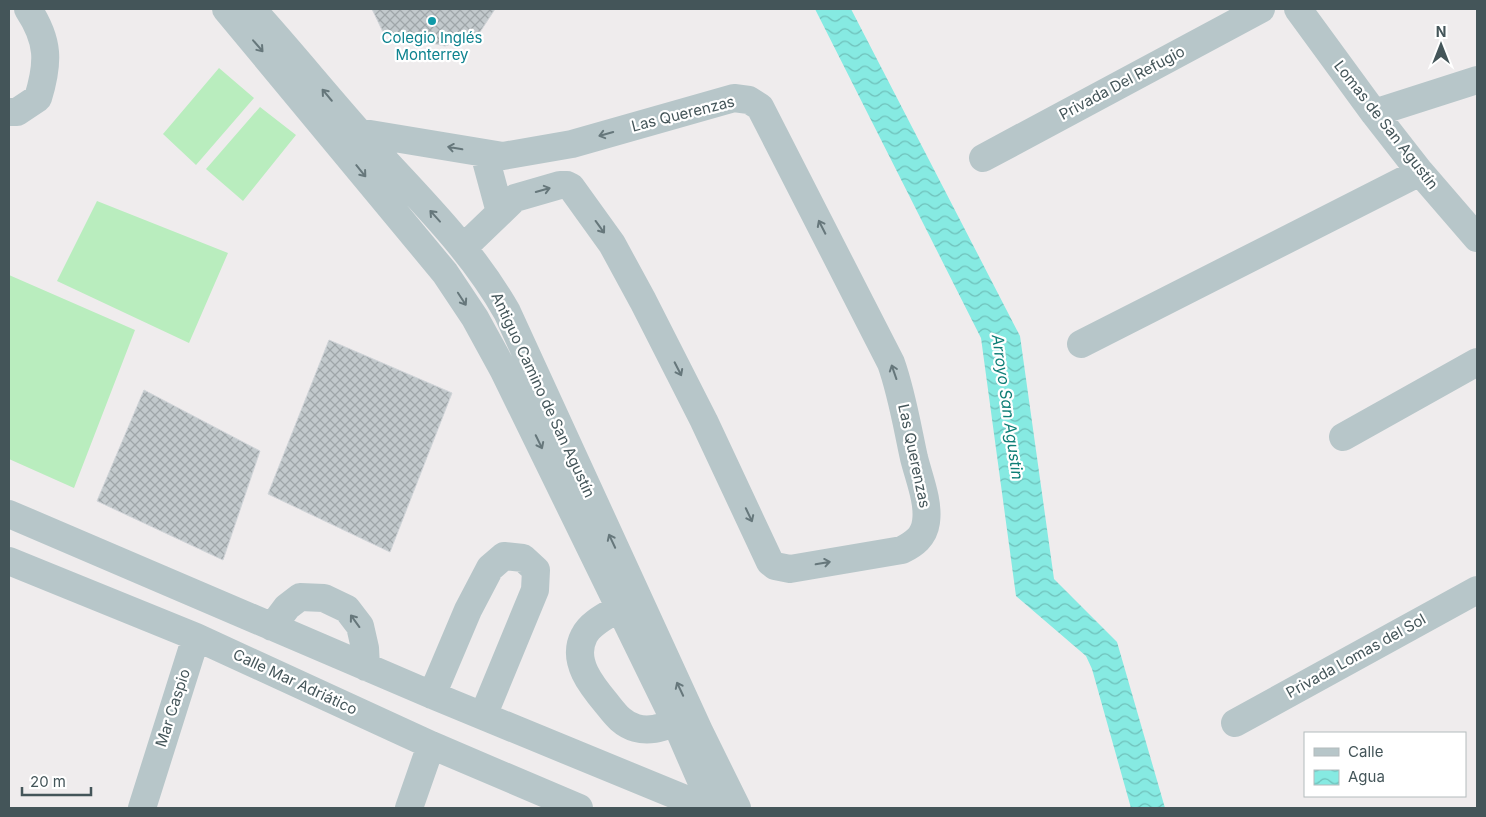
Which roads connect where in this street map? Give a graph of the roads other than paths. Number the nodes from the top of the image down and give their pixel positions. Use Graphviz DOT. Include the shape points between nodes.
graph roads {
  1 [pos="28,9"];
  2 [pos="226,9"];
  3 [pos="252,9"];
  4 [pos="1261,9"];
  5 [pos="1298,9"];
  6 [pos="1477,80"];
  7 [pos="9,112"];
  8 [pos="1374,113"];
  9 [pos="358,132"];
  10 [pos="484,153"];
  11 [pos="983,158"];
  12 [pos="1420,172"];
  13 [pos="500,212"];
  14 [pos="1477,238"];
  15 [pos="463,248"];
  16 [pos="1081,344"];
  17 [pos="1477,362"];
  18 [pos="1344,437"];
  19 [pos="9,514"];
  20 [pos="9,561"];
  21 [pos="1477,590"];
  22 [pos="619,608"];
  23 [pos="272,627"];
  24 [pos="196,637"];
  25 [pos="366,667"];
  26 [pos="432,695"];
  27 [pos="495,721"];
  28 [pos="1235,722"];
  29 [pos="680,732"];
  30 [pos="431,745"];
  31 [pos="624,776"];
  32 [pos="699,798"];
  33 [pos="142,808"];
  34 [pos="409,808"];
  35 [pos="579,808"];
  36 [pos="737,808"];
  1 -- 7 [label="street" via="40,27 45,75 38,98 16,112"];
  2 -- 22 [label="street, Antiguo Camino de San Agustín, one-way" via="445,273 475,318"];
  9 -- 3 [label="street, Antiguo Camino de San Agustín, one-way"];
  4 -- 11 [label="street, Privada Del Refugio"];
  5 -- 8 [label="street, Lomas de San Agustín"];
  6 -- 8 [label="street"];
  8 -- 12 [label="street, Lomas de San Agustín"];
  10 -- 9 [label="street, Las Querenzas, one-way"];
  15 -- 9 [label="street, Antiguo Camino de San Agustín, one-way"];
  10 -- 13 [label="street"];
  13 -- 10 [label="street, Las Querenzas, one-way" via="515,198 560,185 571,187 612,244 644,301 770,562 775,566 790,569 902,550 914,544 923,533 926,507 903,400 891,363 760,107 749,100 734,98 572,144 503,156"];
  12 -- 14 [label="street, Lomas de San Agustín"];
  12 -- 16 [label="street"];
  13 -- 15 [label="street, Las Querenzas"];
  32 -- 15 [label="street, Antiguo Camino de San Agustín, one-way" via="507,312 495,290"];
  17 -- 18 [label="street"];
  19 -- 23 [label="street"];
  20 -- 24 [label="street, Calle Mar Adriático"];
  21 -- 28 [label="street, Privada Lomas del Sol"];
  22 -- 29 [label="street, Antiguo Camino de San Agustín"];
  22 -- 29 [label="street" via="584,634 580,649 584,672 621,721 633,728"];
  23 -- 25 [label="street"];
  25 -- 23 [label="street, one-way" via="360,626 347,610 324,598 300,597 286,607"];
  24 -- 30 [label="street, Calle Mar Adriático"];
  24 -- 33 [label="street, Mar Caspio"];
  25 -- 26 [label="street"];
  26 -- 27 [label="street"];
  26 -- 27 [label="street" via="468,610 490,568 504,556 523,558 536,570 535,590"];
  27 -- 31 [label="street"];
  27 -- 32 [label="street" via="542,755"];
  29 -- 31 [label="street" via="683,760 676,773 657,779"];
  29 -- 32 [label="street, Antiguo Camino de San Agustín"];
  30 -- 34 [label="street"];
  30 -- 35 [label="street, Calle Mar Adriático"];
  31 -- 32 [label="street"];
  32 -- 36 [label="street, Antiguo Camino de San Agustín"];
}
